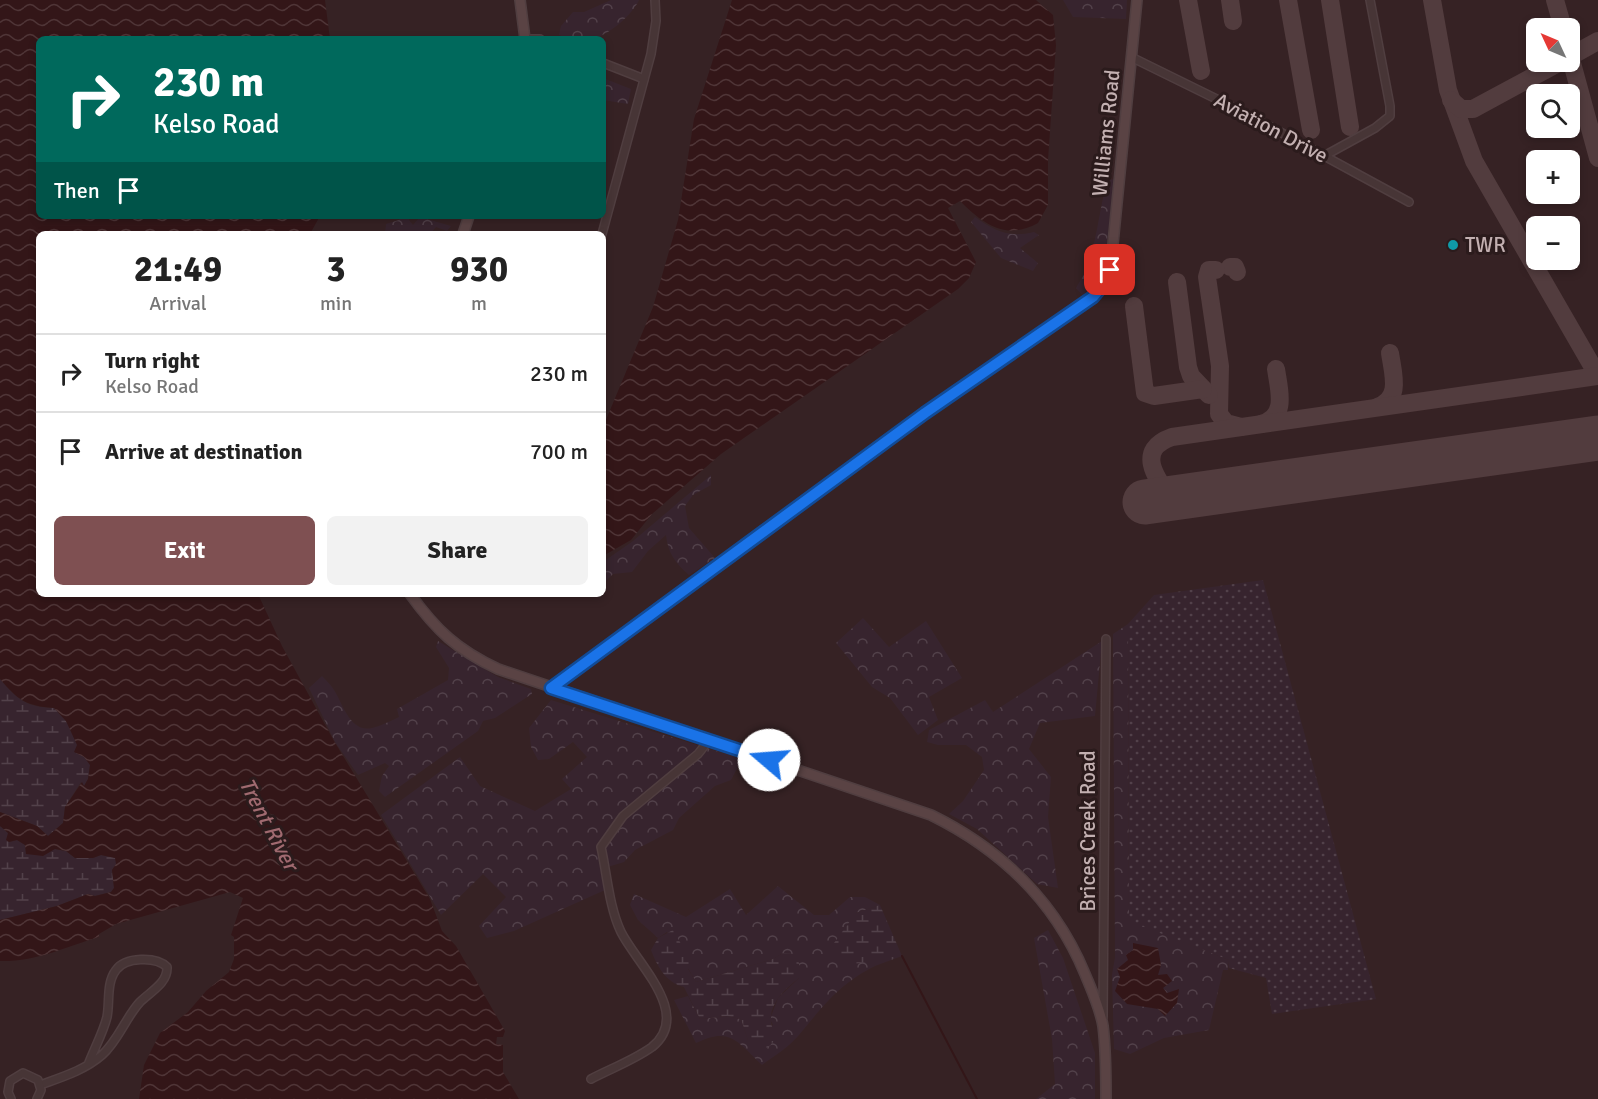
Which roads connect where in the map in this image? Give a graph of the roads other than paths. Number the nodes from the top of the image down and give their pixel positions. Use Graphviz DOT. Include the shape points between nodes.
graph roads {
  1 [pos="519,0"];
  2 [pos="655,0"];
  3 [pos="1137,0"];
  4 [pos="1370,0"];
  5 [pos="525,36"];
  6 [pos="1131,57"];
  7 [pos="606,64"];
  8 [pos="644,80"];
  9 [pos="1324,156"];
  10 [pos="1408,202"];
  11 [pos="603,231"];
  12 [pos="412,597"];
  13 [pos="1106,639"];
  14 [pos="551,688"];
  15 [pos="709,740"];
  16 [pos="1102,1023"];
  17 [pos="100,1035"];
  18 [pos="112,1041"];
  19 [pos="88,1065"];
  20 [pos="591,1079"];
  21 [pos="40,1085"];
  22 [pos="9,1098"];
  23 [pos="37,1099"];
  24 [pos="1106,1099"];
  1 -- 5 [label="street"];
  2 -- 8 [label="street" via="655,32"];
  3 -- 6 [label="street, Williams Road"];
  4 -- 9 [label="street" via="1390,116"];
  6 -- 9 [label="street, Aviation Drive"];
  6 -- 14 [label="street, Williams Road" via="1110,270 1101,289"];
  7 -- 8 [label="street"];
  8 -- 11 [label="street"];
  9 -- 10 [label="street, Aviation Drive"];
  12 -- 14 [label="street" via="432,625 462,650 498,669"];
  13 -- 16 [label="street, Brices Creek Road" via="1106,930"];
  14 -- 15 [label="street"];
  15 -- 16 [label="street" via="930,815 978,840 1018,873 1060,923 1075,950"];
  15 -- 20 [label="street" via="698,754 623,816 601,847 620,931 668,1008 667,1024 652,1047"];
  16 -- 24 [label="street"];
  17 -- 18 [label="street"];
  17 -- 18 [label="street" via="116,969 143,960 163,962 167,967 164,979"];
  17 -- 19 [label="street"];
  18 -- 19 [label="street"];
  19 -- 21 [label="street"];
  21 -- 22 [label="street" via="34,1076 18,1074 10,1081"];
  21 -- 23 [label="street"];
}
